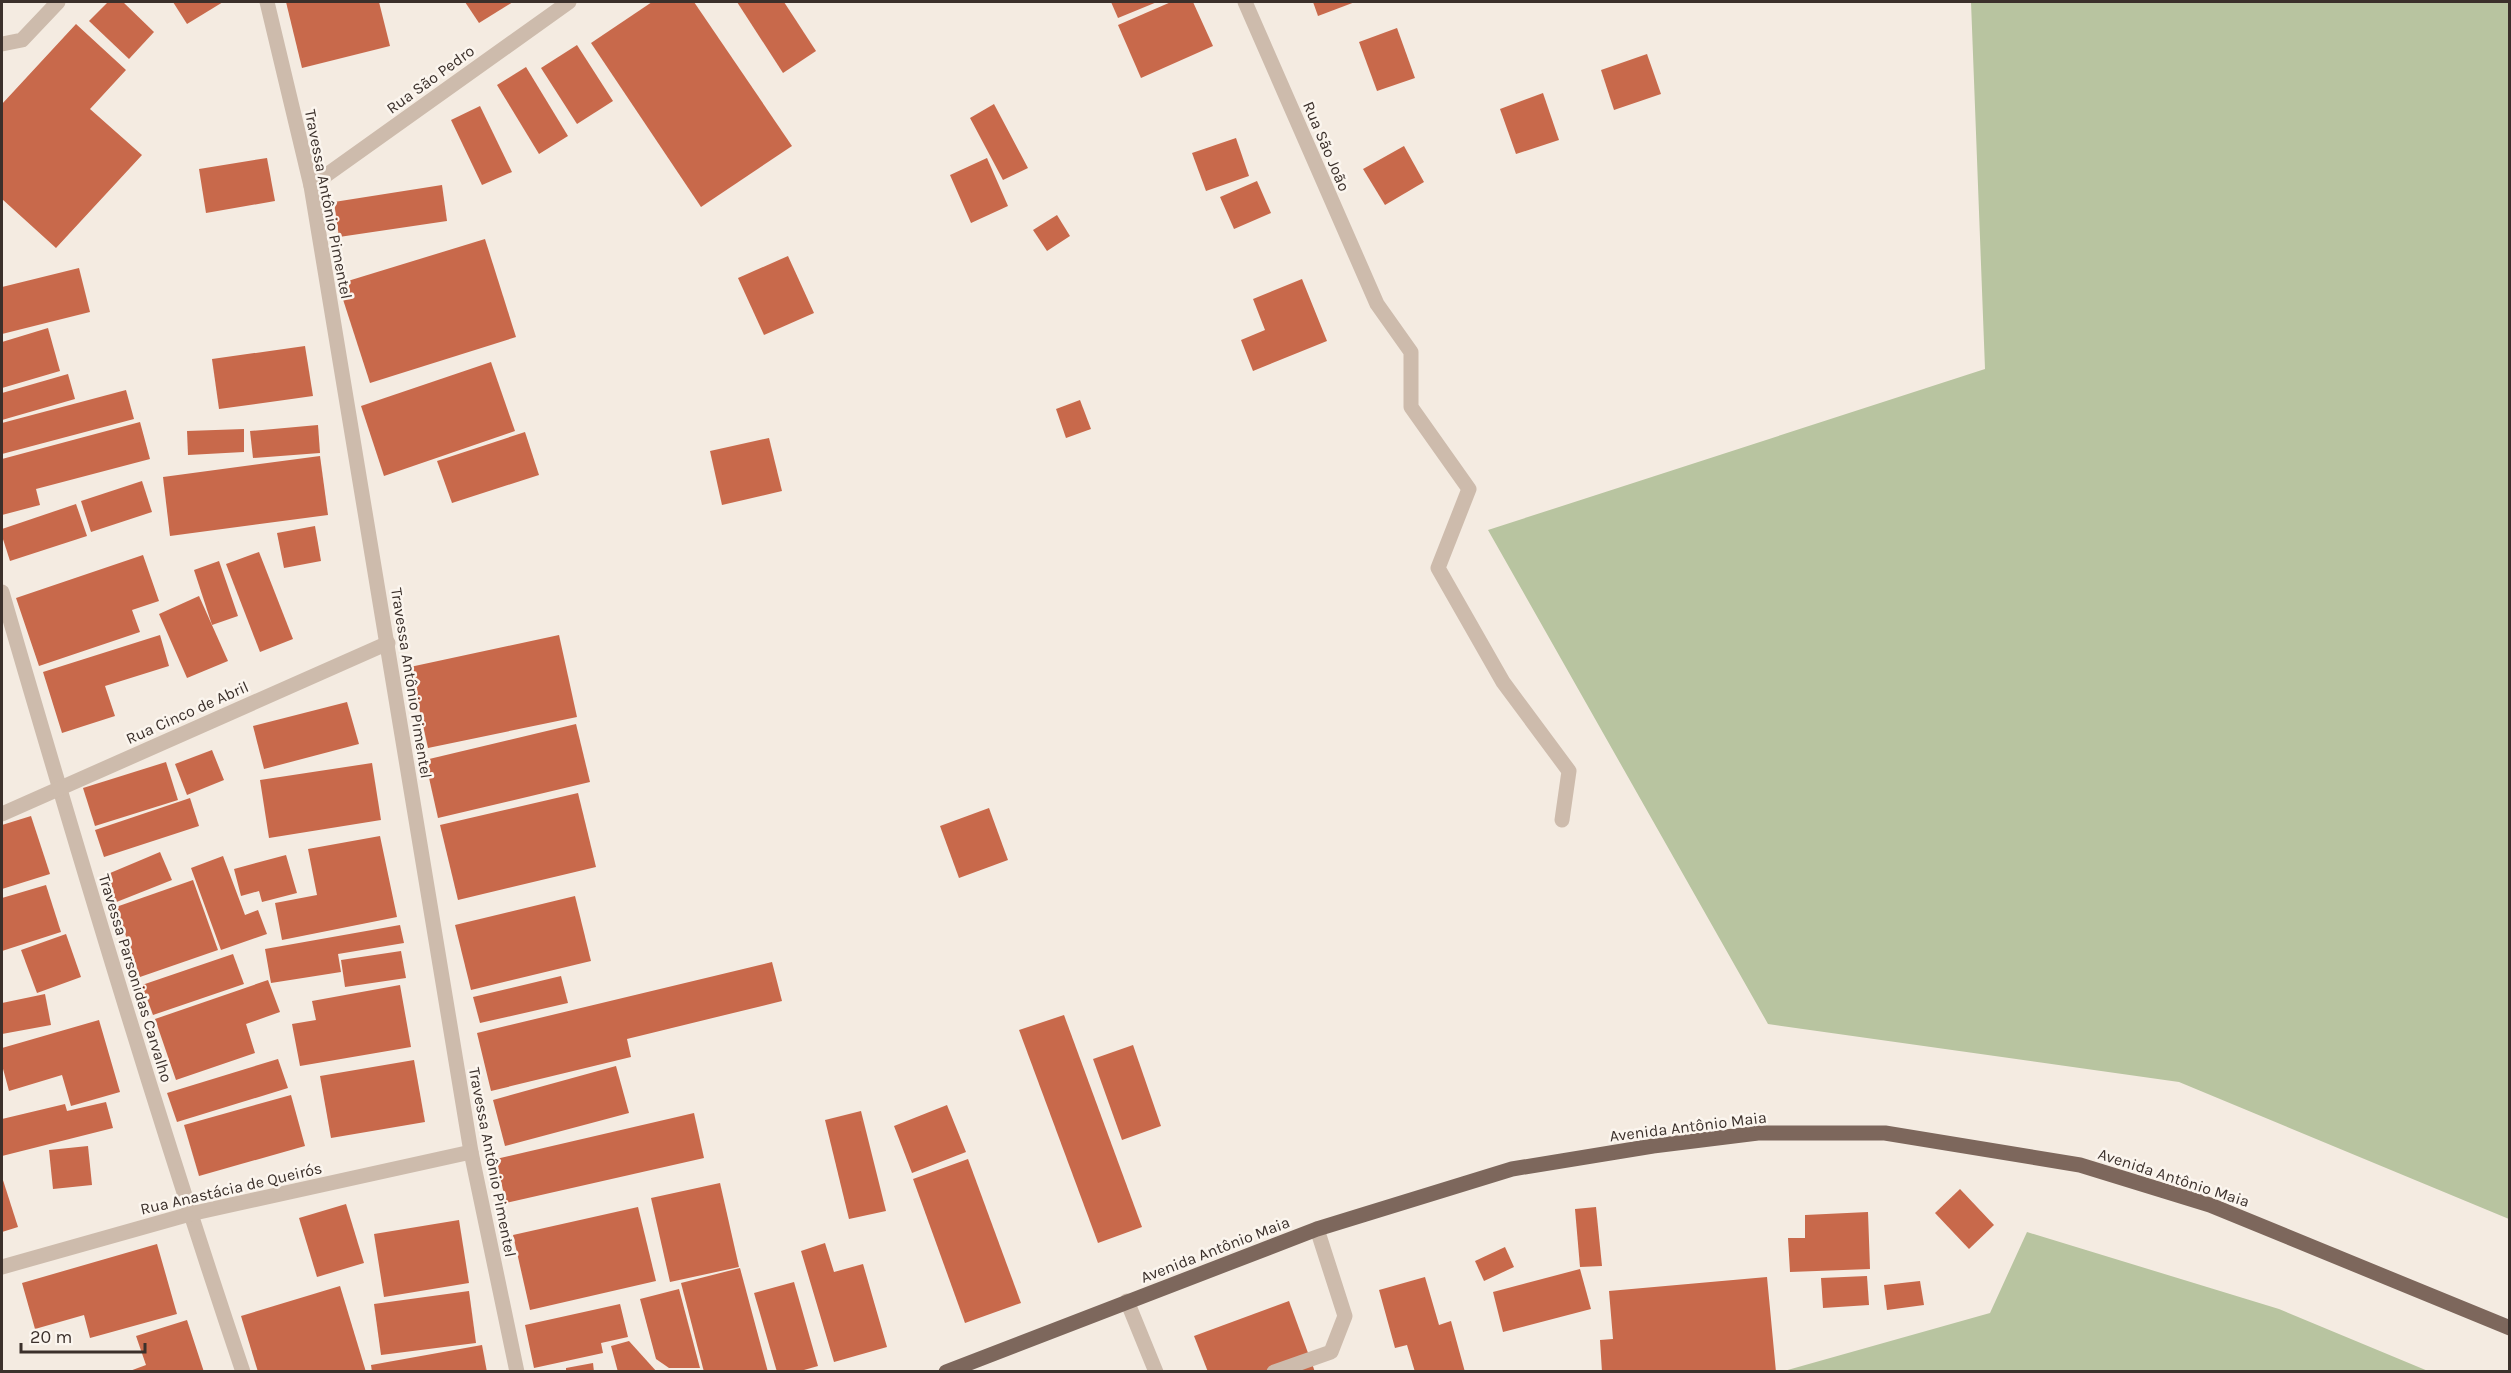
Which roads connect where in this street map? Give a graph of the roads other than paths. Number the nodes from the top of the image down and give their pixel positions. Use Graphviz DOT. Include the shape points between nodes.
graph roads {
  1 [pos="58,2"];
  2 [pos="267,2"];
  3 [pos="569,2"];
  4 [pos="1245,2"];
  5 [pos="2,44"];
  6 [pos="311,186"];
  7 [pos="2,592"];
  8 [pos="388,644"];
  9 [pos="59,788"];
  10 [pos="2,814"];
  11 [pos="1562,820"];
  12 [pos="471,1152"];
  13 [pos="189,1214"];
  14 [pos="1317,1229"];
  15 [pos="2,1267"];
  16 [pos="1127,1301"];
  17 [pos="2510,1328"];
  18 [pos="243,1371"];
  19 [pos="517,1371"];
  20 [pos="946,1371"];
  21 [pos="1156,1371"];
  22 [pos="1274,1371"];
  1 -- 5 [label="street" via="22,40"];
  2 -- 6 [label="street, Travessa Antônio Pimentel"];
  3 -- 6 [label="street, Rua São Pedro"];
  4 -- 11 [label="street, Rua São João" via="1377,304 1411,352 1411,407 1469,489 1437,568 1503,682 1569,771"];
  6 -- 8 [label="street, Travessa Antônio Pimentel"];
  7 -- 9 [label="street, Travessa Parsonidas Carvalho"];
  8 -- 9 [label="street, Rua Cinco de Abril"];
  8 -- 12 [label="street, Travessa Antônio Pimentel"];
  9 -- 10 [label="street, Rua Cinco de Abril"];
  9 -- 13 [label="street, Travessa Parsonidas Carvalho"];
  12 -- 13 [label="street, Rua Anastácia de Queirós"];
  12 -- 19 [label="street, Travessa Antônio Pimentel"];
  13 -- 15 [label="street, Rua Anastácia de Queirós"];
  13 -- 18 [label="street, Travessa Parsonidas Carvalho"];
  14 -- 16 [label="main road, Avenida Antônio Maia"];
  14 -- 17 [label="main road, Avenida Antônio Maia" via="1512,1169 1758,1133 1885,1133 2080,1165 2200,1202"];
  14 -- 22 [label="street" via="1345,1316 1331,1352"];
  16 -- 20 [label="main road, Avenida Antônio Maia"];
  16 -- 21 [label="street"];
}
